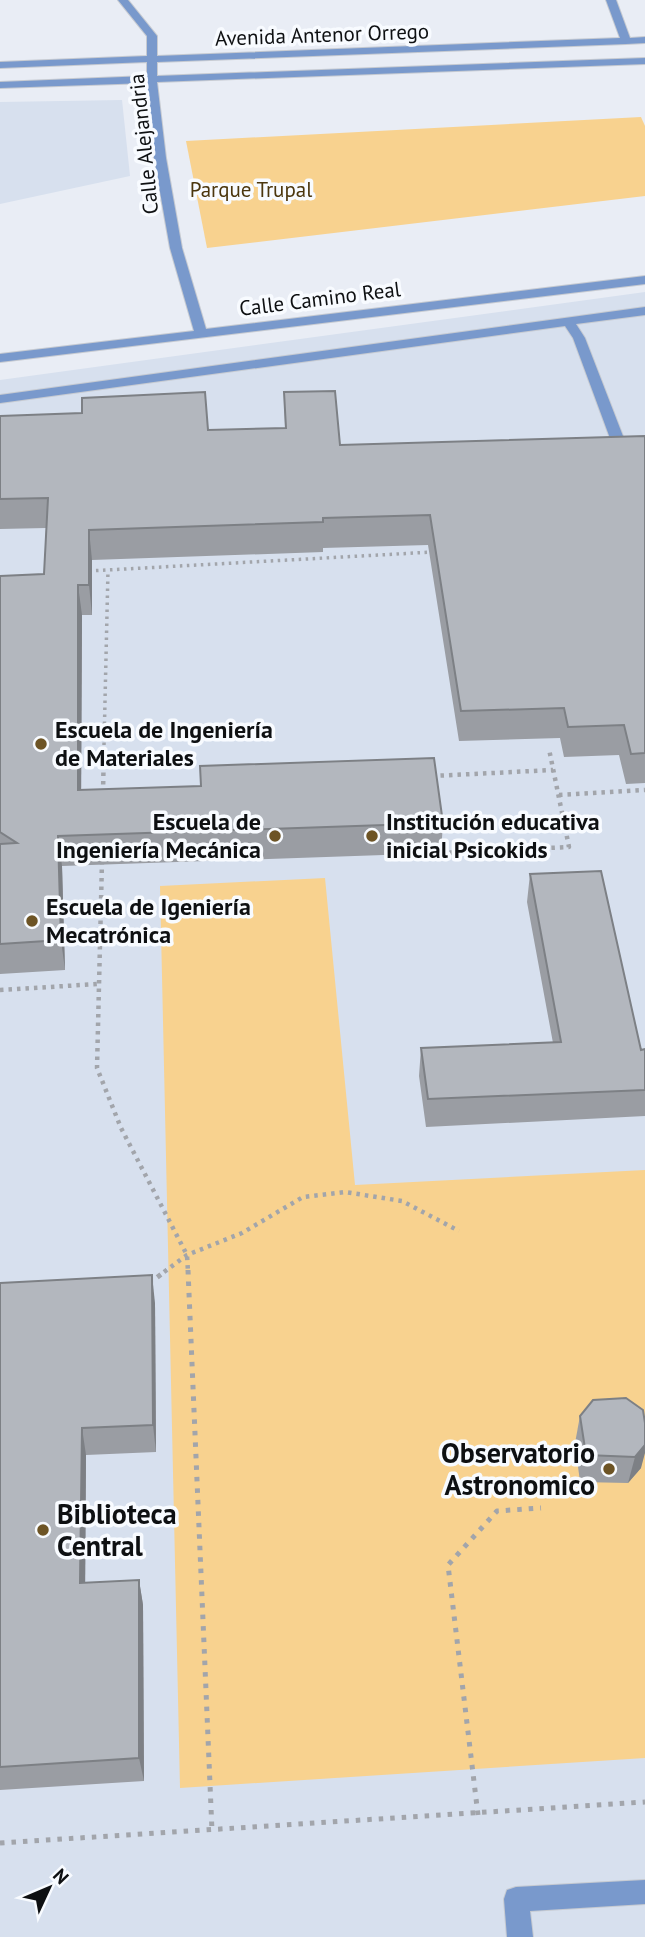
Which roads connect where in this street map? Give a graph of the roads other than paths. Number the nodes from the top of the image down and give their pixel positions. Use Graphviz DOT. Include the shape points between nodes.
graph roads {
  1 [pos="123,0"];
  2 [pos="611,0"];
  3 [pos="641,40"];
  4 [pos="626,41"];
  5 [pos="645,55"];
  6 [pos="154,61"];
  7 [pos="645,61"];
  8 [pos="0,65"];
  9 [pos="152,81"];
  10 [pos="0,85"];
  11 [pos="645,280"];
  12 [pos="645,311"];
  13 [pos="569,323"];
  14 [pos="201,333"];
  15 [pos="0,358"];
  16 [pos="0,398"];
  17 [pos="621,449"];
  18 [pos="645,1892"];
  19 [pos="520,1937"];
  1 -- 6 [label="street, Calle Alejandria" via="152,36"];
  2 -- 4 [label="street"];
  3 -- 4 [label="street, Avenida Antenor Orrego"];
  3 -- 5 [label="street"];
  4 -- 6 [label="street, Avenida Antenor Orrego"];
  6 -- 8 [label="street, Avenida Antenor Orrego"];
  6 -- 9 [label="street, Calle Alejandria"];
  7 -- 9 [label="street, Avenida Antenor Orrego"];
  9 -- 10 [label="street, Avenida Antenor Orrego"];
  9 -- 14 [label="street, Calle Alejandria" via="176,248"];
  11 -- 14 [label="street, Calle Camino Real"];
  12 -- 13 [label="street"];
  13 -- 16 [label="street"];
  13 -- 17 [label="street" via="579,338"];
  14 -- 15 [label="street, Calle Camino Real"];
  18 -- 19 [label="street" via="516,1899"];
}
